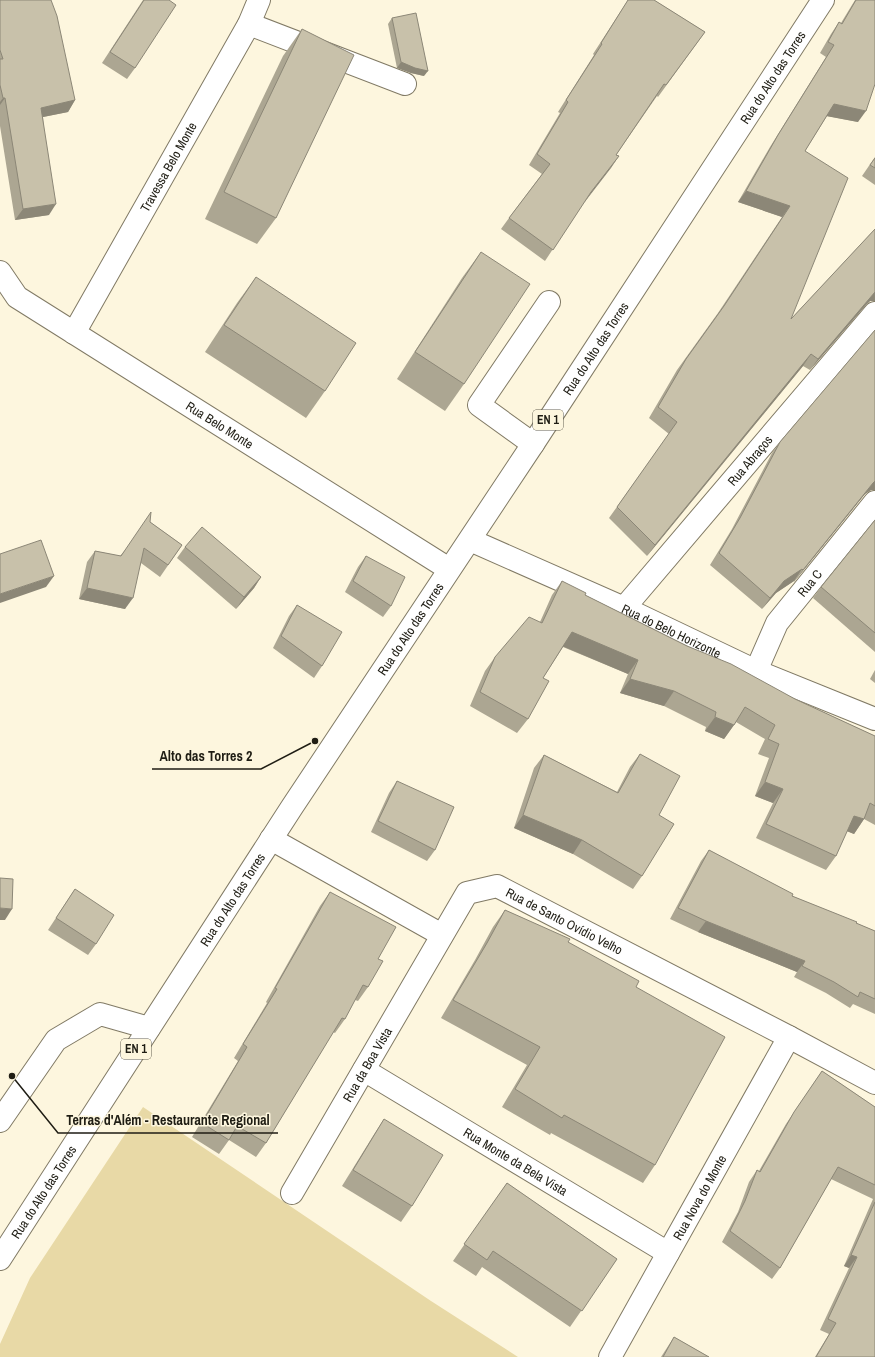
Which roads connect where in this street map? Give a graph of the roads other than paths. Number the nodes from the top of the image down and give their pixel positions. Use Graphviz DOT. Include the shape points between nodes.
graph roads {
  1 [pos="259,0"];
  2 [pos="824,0"];
  3 [pos="249,24"];
  4 [pos="405,84"];
  5 [pos="0,272"];
  6 [pos="548,302"];
  7 [pos="875,313"];
  8 [pos="74,333"];
  9 [pos="533,444"];
  10 [pos="875,502"];
  11 [pos="470,540"];
  12 [pos="450,568"];
  13 [pos="624,608"];
  14 [pos="756,671"];
  15 [pos="875,719"];
  16 [pos="271,840"];
  17 [pos="442,935"];
  18 [pos="149,1028"];
  19 [pos="789,1037"];
  20 [pos="364,1070"];
  21 [pos="875,1083"];
  22 [pos="0,1121"];
  23 [pos="292,1193"];
  24 [pos="668,1253"];
  25 [pos="0,1259"];
  26 [pos="610,1357"];
  1 -- 3 [label="street, Travessa Belo Monte"];
  2 -- 9 [label="street, Rua do Alto das Torres / EN 1"];
  3 -- 4 [label="street"];
  3 -- 8 [label="street, Travessa Belo Monte"];
  5 -- 8 [label="street, Rua Belo Monte" via="17,297"];
  6 -- 9 [label="street" via="479,405"];
  7 -- 13 [label="street, Rua Abraços"];
  8 -- 12 [label="street, Rua Belo Monte"];
  9 -- 11 [label="street, Rua do Alto das Torres / EN 1"];
  10 -- 14 [label="street, Rua C" via="777,623"];
  11 -- 12 [label="street, Rua do Alto das Torres / EN 1"];
  11 -- 13 [label="street, Rua do Belo Horizonte"];
  12 -- 16 [label="street, Rua do Alto das Torres / EN 1"];
  13 -- 14 [label="street, Rua do Belo Horizonte"];
  14 -- 15 [label="street, Rua do Belo Horizonte"];
  16 -- 17 [label="street"];
  16 -- 18 [label="street, Rua do Alto das Torres / EN 1"];
  17 -- 19 [label="street, Rua de Santo Ovídio Velho" via="467,894 497,886"];
  17 -- 20 [label="street, Rua da Boa Vista"];
  18 -- 22 [label="street" via="100,1014 56,1040"];
  18 -- 25 [label="street, Rua do Alto das Torres / EN 1"];
  19 -- 21 [label="street, Rua de Santo Ovídio Velho"];
  19 -- 24 [label="street, Rua Nova do Monte"];
  20 -- 23 [label="street, Rua da Boa Vista"];
  20 -- 24 [label="street, Rua Monte da Bela Vista"];
  24 -- 26 [label="street, Rua Nova do Monte"];
}
